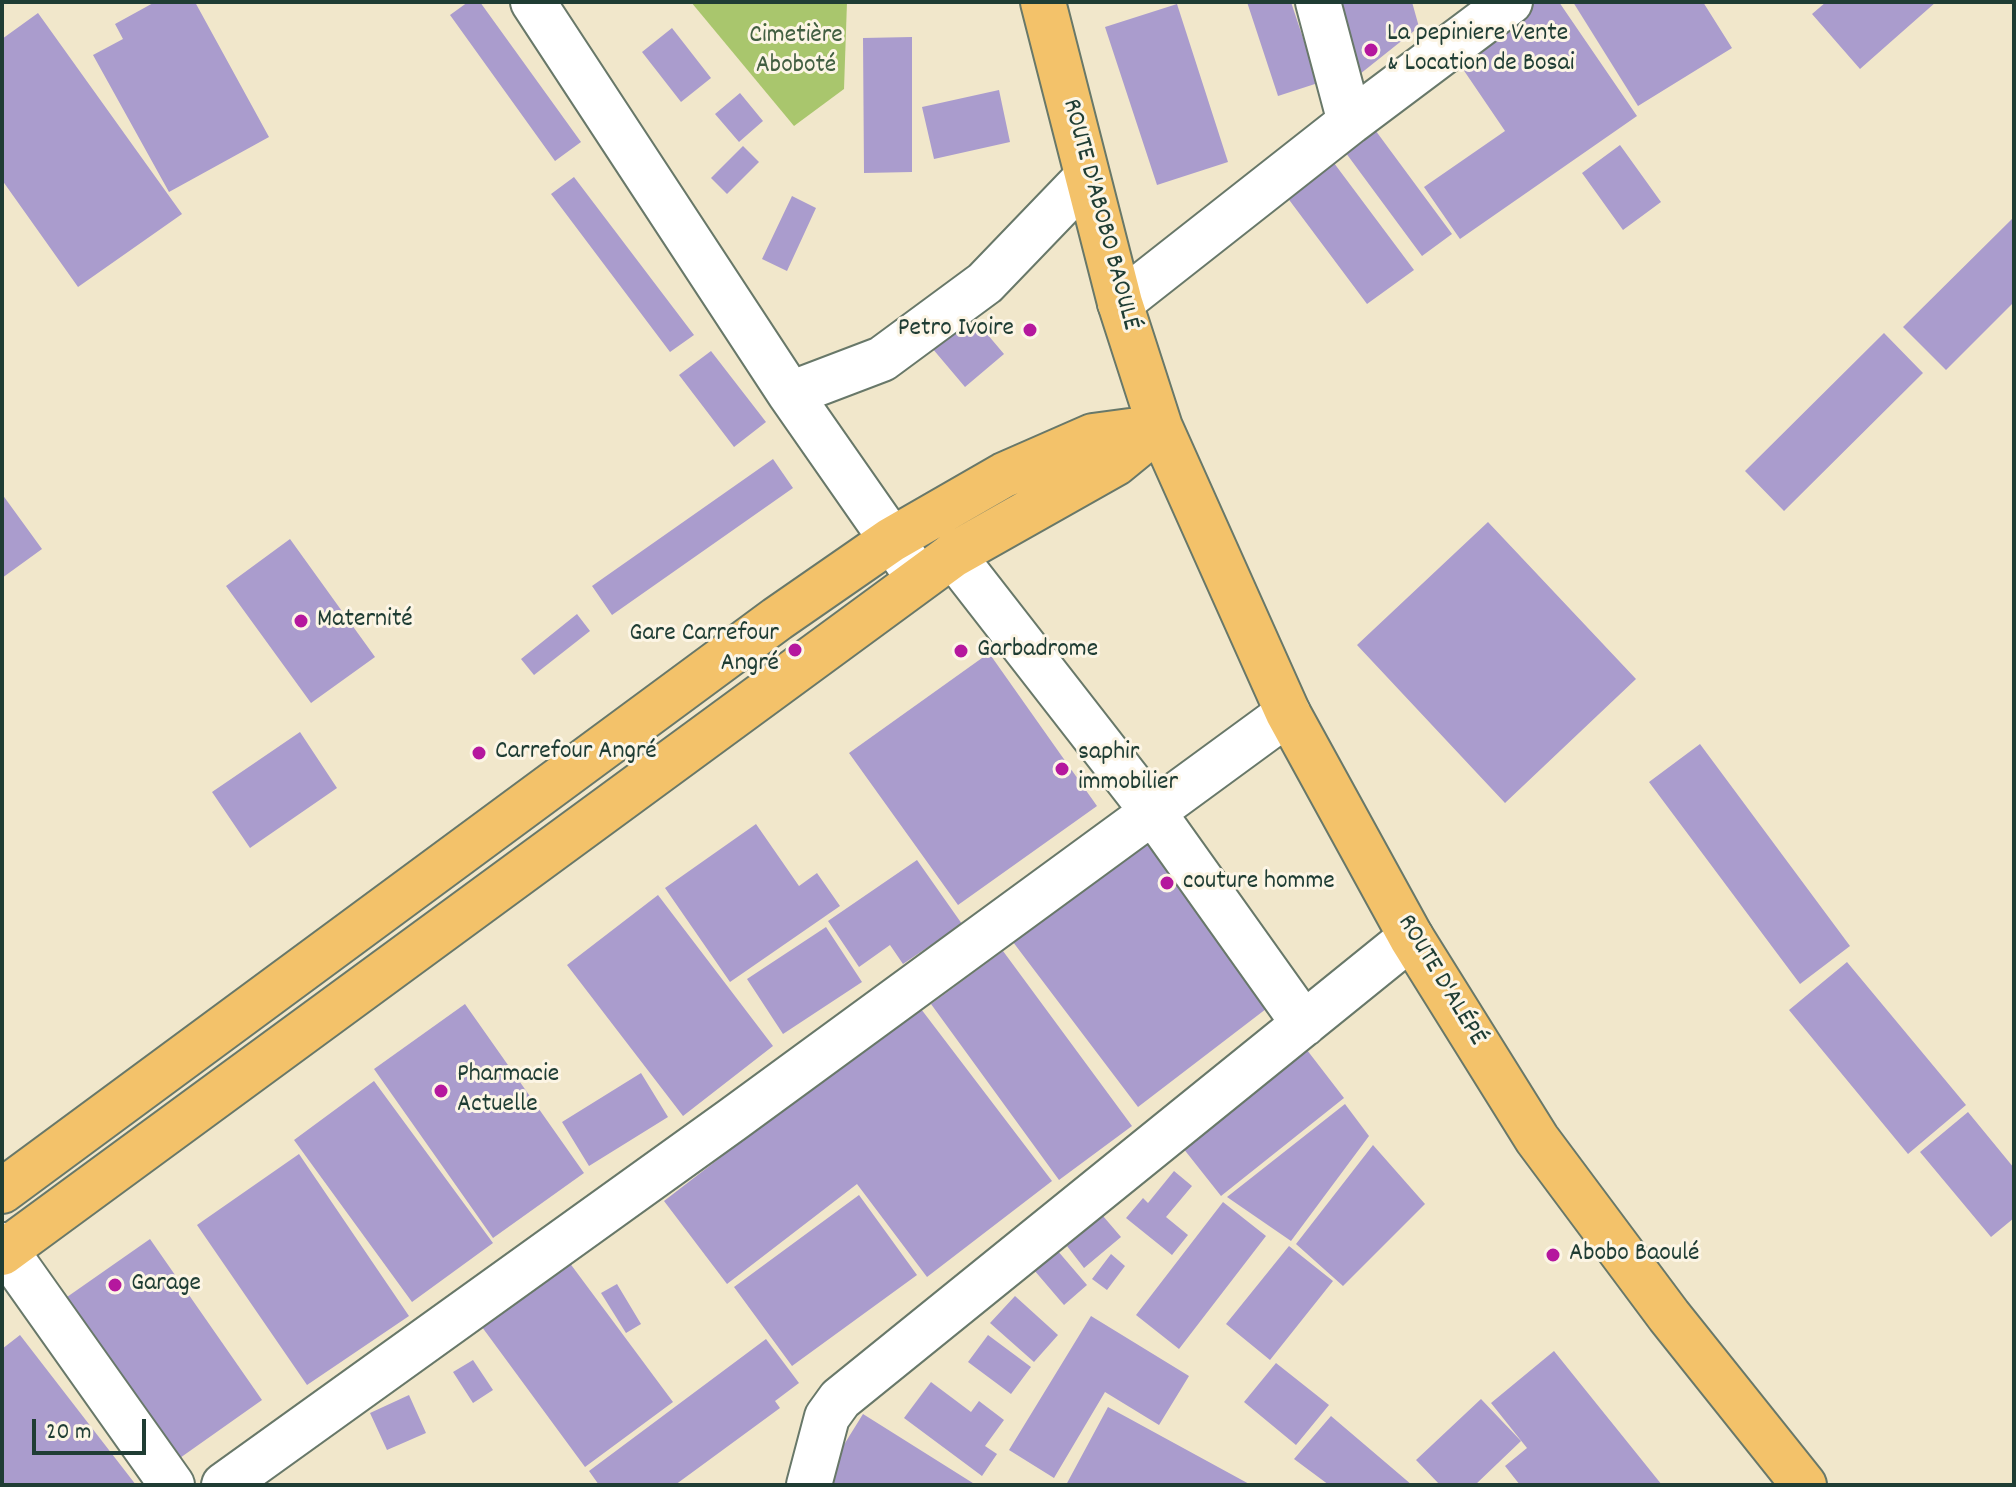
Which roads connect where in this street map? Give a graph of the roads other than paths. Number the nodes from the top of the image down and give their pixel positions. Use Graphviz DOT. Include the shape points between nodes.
graph roads {
  1 [pos="533,2"];
  2 [pos="1043,2"];
  3 [pos="1318,2"];
  4 [pos="1510,2"];
  5 [pos="1350,122"];
  6 [pos="1087,177"];
  7 [pos="1120,303"];
  8 [pos="790,394"];
  9 [pos="1160,427"];
  10 [pos="891,540"];
  11 [pos="936,567"];
  12 [pos="1288,713"];
  13 [pos="1153,812"];
  14 [pos="1411,937"];
  15 [pos="1304,1024"];
  16 [pos="2,1191"];
  17 [pos="3,1249"];
  18 [pos="172,1485"];
  19 [pos="224,1485"];
  20 [pos="809,1485"];
  21 [pos="1804,1485"];
  1 -- 8 [label="street"];
  2 -- 6 [label="main road, ROUTE D'ABOBO BAOULÉ"];
  3 -- 5 [label="street"];
  4 -- 5 [label="street"];
  5 -- 7 [label="street"];
  6 -- 7 [label="main road, ROUTE D'ABOBO BAOULÉ"];
  6 -- 8 [label="street" via="985,283 882,359"];
  7 -- 9 [label="main road, ROUTE D'ABOBO BAOULÉ"];
  8 -- 10 [label="street"];
  9 -- 10 [label="main road" via="1093,436 1004,475"];
  9 -- 11 [label="main road" via="1116,463"];
  9 -- 12 [label="main road, ROUTE D'ALÉPÉ"];
  10 -- 11 [label="street"];
  10 -- 16 [label="main road"];
  11 -- 13 [label="street"];
  11 -- 17 [label="main road"];
  12 -- 13 [label="street"];
  12 -- 14 [label="main road, ROUTE D'ALÉPÉ"];
  13 -- 15 [label="street"];
  13 -- 19 [label="street"];
  14 -- 15 [label="street"];
  14 -- 21 [label="main road, ROUTE D'ALÉPÉ" via="1537,1139"];
  15 -- 20 [label="street" via="840,1399 827,1417"];
  17 -- 18 [label="street"];
}
